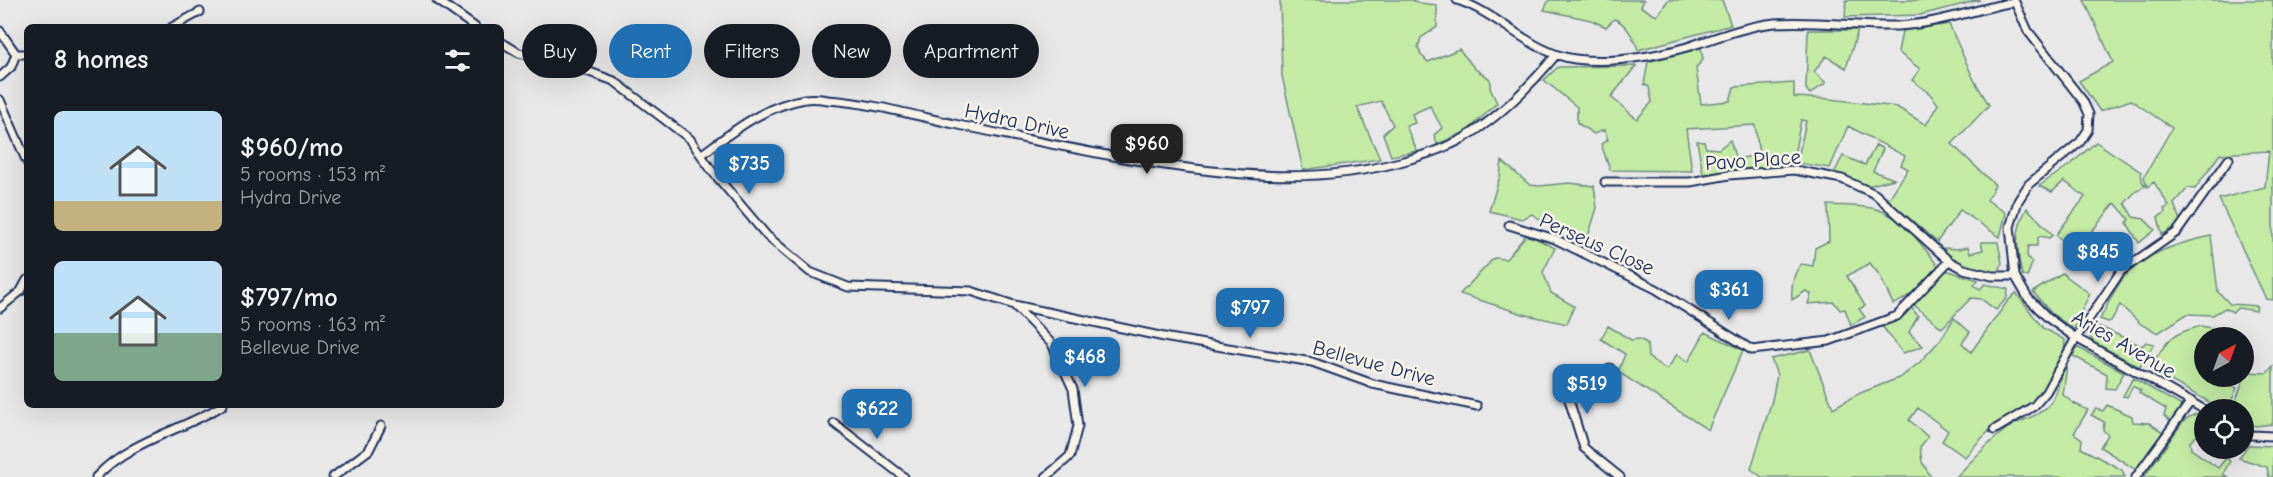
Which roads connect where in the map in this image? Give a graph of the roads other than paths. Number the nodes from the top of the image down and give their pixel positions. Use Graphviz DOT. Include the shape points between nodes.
graph roads {
  1 [pos="437,0"];
  2 [pos="1457,0"];
  3 [pos="2014,1"];
  4 [pos="200,12"];
  5 [pos="178,24"];
  6 [pos="471,24"];
  7 [pos="0,31"];
  8 [pos="504,44"];
  9 [pos="16,54"];
  10 [pos="24,54"];
  11 [pos="1556,55"];
  12 [pos="0,77"];
  13 [pos="0,100"];
  14 [pos="24,155"];
  15 [pos="701,155"];
  16 [pos="2229,159"];
  17 [pos="1605,182"];
  18 [pos="1509,225"];
  19 [pos="1949,261"];
  20 [pos="2015,276"];
  21 [pos="24,286"];
  22 [pos="1014,305"];
  23 [pos="0,308"];
  24 [pos="2076,338"];
  25 [pos="1610,368"];
  26 [pos="2191,401"];
  27 [pos="2194,403"];
  28 [pos="1477,406"];
  29 [pos="218,408"];
  30 [pos="834,423"];
  31 [pos="381,426"];
  32 [pos="1994,430"];
  33 [pos="2254,435"];
  34 [pos="2273,436"];
  35 [pos="96,477"];
  36 [pos="333,477"];
  37 [pos="904,477"];
  38 [pos="1046,477"];
  39 [pos="1620,477"];
  40 [pos="2136,477"];
  1 -- 6 [label="street"];
  2 -- 11 [label="street"];
  3 -- 11 [label="street" via="1899,26 1775,23 1629,60"];
  3 -- 20 [label="street, Aries Avenue" via="2028,31 2090,114 2088,130 2080,142 2029,184 2018,201 2010,227"];
  4 -- 5 [label="street"];
  7 -- 9 [label="street"];
  8 -- 15 [label="street, Bellevue Drive" via="519,52 614,81 690,139"];
  9 -- 10 [label="street"];
  9 -- 12 [label="street" via="11,67"];
  11 -- 15 [label="street, Hydra Drive" via="1494,117 1464,138 1428,154 1341,174 1286,177 1215,173 1088,153 850,101 808,99 778,105"];
  13 -- 14 [label="street"];
  15 -- 22 [label="street, Bellevue Drive" via="767,236 810,272 848,286 971,291"];
  16 -- 24 [label="street" via="2177,232 2121,271"];
  17 -- 19 [label="street, Pavo Place" via="1690,182 1794,170 1842,178 1875,194"];
  18 -- 19 [label="street, Perseus Close" via="1555,239 1656,289 1752,350 1830,341 1897,316"];
  19 -- 20 [label="street, Pavo Place" via="1992,276"];
  20 -- 24 [label="street, Aries Avenue" via="2028,298"];
  21 -- 23 [label="street"];
  22 -- 28 [label="street, Bellevue Drive" via="1169,338 1312,362 1373,384"];
  22 -- 38 [label="street" via="1052,344 1073,389 1078,426 1070,456"];
  24 -- 26 [label="street, Aries Avenue"];
  24 -- 32 [label="street" via="2034,406"];
  25 -- 39 [label="street" via="1594,387 1572,381 1566,390 1584,448"];
  26 -- 27 [label="street, Aries Avenue"];
  26 -- 40 [label="street"];
  29 -- 35 [label="street" via="128,451"];
  30 -- 37 [label="street"];
  31 -- 36 [label="street" via="369,450"];
  33 -- 34 [label="street"];
}
